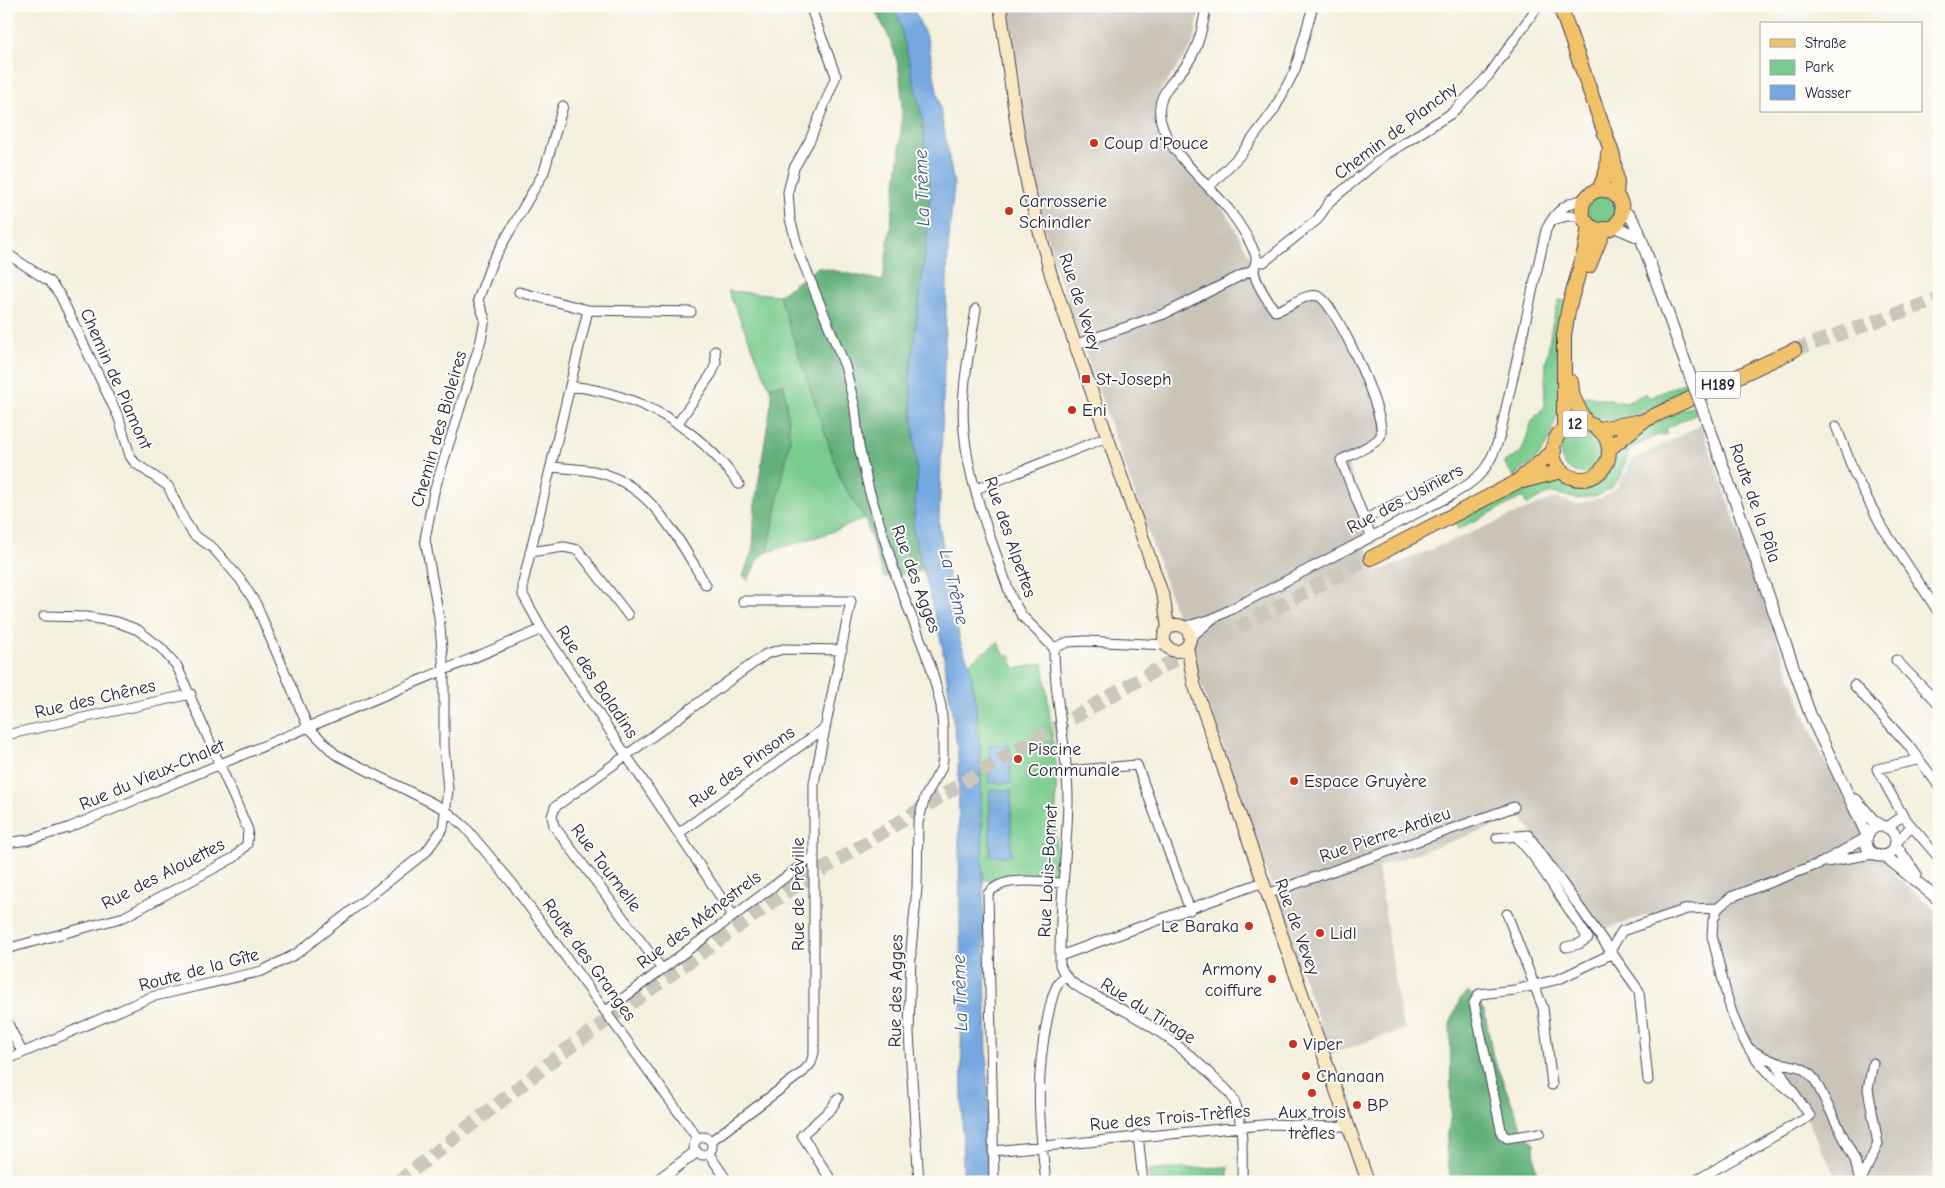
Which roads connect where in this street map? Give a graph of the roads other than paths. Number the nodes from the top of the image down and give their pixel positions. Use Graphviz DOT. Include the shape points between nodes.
graph roads {
  1 [pos="810,6"];
  2 [pos="1000,6"];
  3 [pos="1206,6"];
  4 [pos="1313,6"];
  5 [pos="1538,6"];
  6 [pos="1560,6"];
  7 [pos="563,106"];
  8 [pos="1609,146"];
  9 [pos="1210,186"];
  10 [pos="1599,190"];
  11 [pos="1616,196"];
  12 [pos="1585,200"];
  13 [pos="1622,210"];
  14 [pos="1553,220"];
  15 [pos="1586,220"];
  16 [pos="1609,228"];
  17 [pos="1641,238"];
  18 [pos="6,253"];
  19 [pos="1255,265"];
  20 [pos="519,292"];
  21 [pos="976,309"];
  22 [pos="588,310"];
  23 [pos="691,312"];
  24 [pos="1074,344"];
  25 [pos="1794,350"];
  26 [pos="715,351"];
  27 [pos="570,386"];
  28 [pos="1643,421"];
  29 [pos="678,423"];
  30 [pos="1586,423"];
  31 [pos="1836,426"];
  32 [pos="1564,429"];
  33 [pos="1599,429"];
  34 [pos="1107,437"];
  35 [pos="1609,449"];
  36 [pos="1554,451"];
  37 [pos="551,467"];
  38 [pos="1562,471"];
  39 [pos="1440,480"];
  40 [pos="1515,483"];
  41 [pos="738,484"];
  42 [pos="976,489"];
  43 [pos="1364,520"];
  44 [pos="1371,536"];
  45 [pos="530,552"];
  46 [pos="1371,558"];
  47 [pos="706,585"];
  48 [pos="743,601"];
  49 [pos="1939,613"];
  50 [pos="628,615"];
  51 [pos="44,616"];
  52 [pos="542,629"];
  53 [pos="1179,637"];
  54 [pos="1054,648"];
  55 [pos="842,650"];
  56 [pos="1896,660"];
  57 [pos="444,670"];
  58 [pos="1854,685"];
  59 [pos="191,694"];
  60 [pos="1939,704"];
  61 [pos="308,727"];
  62 [pos="825,728"];
  63 [pos="6,735"];
  64 [pos="626,754"];
  65 [pos="1917,760"];
  66 [pos="220,763"];
  67 [pos="1067,771"];
  68 [pos="1840,779"];
  69 [pos="1939,786"];
  70 [pos="1514,807"];
  71 [pos="444,808"];
  72 [pos="1903,816"];
  73 [pos="1884,826"];
  74 [pos="1910,826"];
  75 [pos="679,833"];
  76 [pos="1867,836"];
  77 [pos="1497,838"];
  78 [pos="6,843"];
  79 [pos="1896,844"];
  80 [pos="1879,855"];
  81 [pos="814,856"];
  82 [pos="1939,858"];
  83 [pos="1542,862"];
  84 [pos="1820,863"];
  85 [pos="1064,883"];
  86 [pos="1924,886"];
  87 [pos="1265,888"];
  88 [pos="1939,900"];
  89 [pos="1718,908"];
  90 [pos="1190,910"];
  91 [pos="732,914"];
  92 [pos="1507,914"];
  93 [pos="1593,925"];
  94 [pos="1584,932"];
  95 [pos="1566,947"];
  96 [pos="6,949"];
  97 [pos="1611,950"];
  98 [pos="1060,956"];
  99 [pos="661,968"];
  100 [pos="1064,976"];
  101 [pos="1535,985"];
  102 [pos="606,1011"];
  103 [pos="6,1020"];
  104 [pos="1746,1046"];
  105 [pos="22,1052"];
  106 [pos="6,1060"];
  107 [pos="1775,1062"];
  108 [pos="1874,1063"];
  109 [pos="1648,1080"];
  110 [pos="1552,1085"];
  111 [pos="1794,1094"];
  112 [pos="838,1098"];
  113 [pos="1350,1125"];
  114 [pos="1241,1128"];
  115 [pos="1540,1133"];
  116 [pos="1138,1136"];
  117 [pos="698,1139"];
  118 [pos="711,1141"];
  119 [pos="1042,1147"];
  120 [pos="993,1151"];
  121 [pos="696,1152"];
  122 [pos="709,1154"];
  123 [pos="656,1182"];
  124 [pos="728,1182"];
  125 [pos="828,1182"];
  126 [pos="919,1182"];
  127 [pos="994,1182"];
  128 [pos="1046,1182"];
  129 [pos="1143,1182"];
  130 [pos="1242,1182"];
  131 [pos="1368,1182"];
  132 [pos="1692,1182"];
  133 [pos="1860,1182"];
  1 -- 126 [label="street, Rue des Agges" via="836,76 810,140 794,168 788,192 790,218 800,255 845,366 869,490 897,579 931,667 941,706 943,759 920,810 918,823 912,950 909,1034"];
  2 -- 24 [label="main road, Rue de Vevey" via="1028,188 1051,275"];
  3 -- 9 [label="street" via="1195,52 1166,90 1160,102 1159,115 1168,141"];
  4 -- 9 [label="street" via="1295,70 1274,110 1242,154"];
  5 -- 19 [label="street, Chemin de Planchy" via="1489,75 1452,114 1387,154 1330,201 1316,220 1264,262"];
  6 -- 8 [label="main road"];
  7 -- 57 [label="street, Chemin des Bioleires" via="544,172 492,262 478,300 485,319 482,340 434,492 425,539 439,617"];
  8 -- 10 [label="main road" via="1608,166"];
  8 -- 11 [label="main road" via="1615,165"];
  9 -- 19 [label="street" via="1244,233"];
  10 -- 11 [label="main road"];
  10 -- 12 [label="main road"];
  11 -- 13 [label="main road"];
  12 -- 14 [label="street, Rue des Usiniers" via="1561,207"];
  12 -- 15 [label="main road, 12" via="1582,208"];
  13 -- 16 [label="main road, 12" via="1619,219"];
  13 -- 17 [label="street, Route de la Pâla" via="1630,216"];
  14 -- 15 [label="street" via="1567,216"];
  14 -- 44 [label="street, Rue des Usiniers" via="1541,247 1500,435 1490,462 1482,474 1464,488"];
  15 -- 16 [label="main road"];
  15 -- 32 [label="main road, 12" via="1585,250 1564,335"];
  16 -- 17 [label="street"];
  16 -- 30 [label="main road, 12" via="1594,252 1572,339 1572,392"];
  17 -- 68 [label="street, Route de la Pâla, bridge" via="1810,714"];
  18 -- 61 [label="street, Chemin de Piamont" via="50,282 60,295 119,418 130,456 168,486 194,535 213,548 240,579 256,604"];
  19 -- 24 [label="street, Chemin de Planchy" via="1164,314"];
  19 -- 43 [label="street" via="1275,311 1309,296 1324,300 1338,320 1370,389 1381,417 1381,437 1340,460"];
  20 -- 22 [label="street"];
  21 -- 42 [label="street, Rue des Alpettes" via="964,383 963,429 969,469"];
  22 -- 23 [label="street"];
  22 -- 27 [label="street"];
  24 -- 34 [label="main road, Rue de Vevey"];
  25 -- 28 [label="main road, H189"];
  26 -- 29 [label="street" via="716,363 712,372"];
  27 -- 29 [label="street" via="610,392 648,406"];
  27 -- 37 [label="street"];
  28 -- 33 [label="main road, H189"];
  28 -- 35 [label="main road, H189"];
  29 -- 41 [label="street" via="713,452"];
  30 -- 32 [label="main road, 12" via="1575,423"];
  30 -- 33 [label="main road, 12"];
  31 -- 49 [label="street" via="1855,475 1881,525"];
  32 -- 36 [label="main road, 12" via="1556,440"];
  33 -- 35 [label="main road, 12"];
  34 -- 42 [label="street"];
  34 -- 53 [label="main road, Rue de Vevey"];
  35 -- 38 [label="main road, 12" via="1605,465 1594,476 1576,478"];
  36 -- 38 [label="main road, 12" via="1556,463"];
  36 -- 40 [label="main road"];
  37 -- 45 [label="street"];
  37 -- 47 [label="street" via="594,472 621,481 641,494 665,519"];
  38 -- 40 [label="main road"];
  39 -- 43 [label="street"];
  40 -- 46 [label="main road"];
  42 -- 54 [label="street, Rue des Alpettes" via="1011,597 1022,616"];
  43 -- 44 [label="street"];
  44 -- 53 [label="street, Rue des Usiniers"];
  45 -- 50 [label="street" via="564,547 578,550"];
  45 -- 52 [label="street" via="523,595"];
  48 -- 55 [label="street, Rue de Préville" via="851,601"];
  51 -- 59 [label="street, Rue des Alouettes" via="117,622 138,630 160,646 177,666"];
  52 -- 57 [label="street, Rue des Baladins"];
  52 -- 64 [label="street, Rue des Baladins"];
  53 -- 54 [label="street" via="1068,642"];
  53 -- 87 [label="main road, Rue de Vevey"];
  54 -- 67 [label="street, Rue Louis-Bornet"];
  55 -- 62 [label="street, Rue de Préville"];
  55 -- 64 [label="street, Rue Tournelle" via="783,650 766,654"];
  56 -- 60 [label="street"];
  57 -- 61 [label="street, Rue des Baladins"];
  57 -- 71 [label="street, Chemin des Bioleires" via="444,747 448,790"];
  58 -- 65 [label="street" via="1908,745"];
  59 -- 63 [label="street, Rue des Chênes"];
  59 -- 66 [label="street, Rue des Alouettes"];
  61 -- 66 [label="street, Rue du Vieux-Chalet"];
  61 -- 71 [label="street, Route des Granges" via="335,754"];
  62 -- 75 [label="street, Rue des Pinsons"];
  62 -- 81 [label="street, Rue de Préville" via="814,783"];
  64 -- 75 [label="street, Rue des Baladins"];
  64 -- 99 [label="street, Rue Tournelle" via="555,807 552,816 554,826"];
  65 -- 69 [label="street"];
  65 -- 72 [label="street" via="1877,770"];
  66 -- 78 [label="street, Rue du Vieux-Chalet" via="68,828"];
  66 -- 96 [label="street, Rue des Alouettes" via="248,830 247,844 235,857 124,917"];
  67 -- 85 [label="street, Rue Louis-Bornet"];
  67 -- 90 [label="street" via="1137,765"];
  68 -- 73 [label="street, Route de la Pâla" via="1872,819"];
  68 -- 76 [label="street, Route de la Pâla"];
  70 -- 87 [label="street, Rue Pierre-Ardieu"];
  71 -- 102 [label="street, Route des Granges" via="485,848"];
  71 -- 105 [label="street, Route de la Gîte" via="442,828 426,852 280,964 224,982 151,997"];
  72 -- 73 [label="street"];
  72 -- 74 [label="street"];
  73 -- 76 [label="street" via="1874,828"];
  73 -- 79 [label="street" via="1895,834"];
  74 -- 79 [label="street"];
  74 -- 82 [label="street"];
  75 -- 91 [label="street, Rue des Baladins"];
  76 -- 80 [label="street" via="1867,846"];
  76 -- 84 [label="street"];
  77 -- 83 [label="street" via="1528,835"];
  79 -- 80 [label="street" via="1892,852"];
  79 -- 86 [label="street"];
  80 -- 84 [label="street"];
  80 -- 86 [label="street"];
  81 -- 91 [label="street, Rue des Ménestrels"];
  81 -- 118 [label="street, Rue de Préville" via="814,1052 811,1063"];
  83 -- 93 [label="street"];
  83 -- 94 [label="street"];
  84 -- 89 [label="street" via="1731,897"];
  85 -- 98 [label="street, Rue Louis-Bornet"];
  85 -- 120 [label="street" via="1006,882 993,887 988,894"];
  86 -- 88 [label="street"];
  87 -- 90 [label="street, Rue Pierre-Ardieu"];
  87 -- 113 [label="main road, Rue de Vevey"];
  89 -- 97 [label="street" via="1687,909 1622,931"];
  89 -- 104 [label="street" via="1712,936 1734,1021"];
  90 -- 98 [label="street, Rue Pierre-Ardieu"];
  91 -- 99 [label="street, Rue des Ménestrels"];
  92 -- 101 [label="street"];
  93 -- 94 [label="street"];
  93 -- 97 [label="street"];
  94 -- 95 [label="street" via="1588,938"];
  97 -- 101 [label="street" via="1607,956 1559,980"];
  97 -- 109 [label="street" via="1639,991"];
  98 -- 100 [label="street, Rue Louis-Bornet"];
  99 -- 102 [label="street, Rue des Ménestrels"];
  100 -- 114 [label="street, Rue du Tirage" via="1071,984 1114,1005 1174,1043 1201,1065 1232,1096"];
  100 -- 119 [label="street" via="1055,986 1039,1066 1038,1107"];
  101 -- 110 [label="street" via="1543,1008"];
  101 -- 115 [label="street" via="1479,994 1474,1002 1502,1134 1507,1138"];
  102 -- 117 [label="street, Route des Granges"];
  103 -- 105 [label="street"];
  104 -- 107 [label="street"];
  104 -- 111 [label="street" via="1770,1075"];
  105 -- 106 [label="street, Route de la Gîte"];
  107 -- 111 [label="street"];
  107 -- 133 [label="street" via="1796,1064 1815,1080 1854,1160"];
  108 -- 133 [label="street" via="1868,1089 1878,1144"];
  111 -- 132 [label="street" via="1810,1116"];
  112 -- 125 [label="street" via="802,1135 831,1180"];
  113 -- 114 [label="street, Rue des Trois-Trèfles" via="1273,1124"];
  113 -- 131 [label="main road, Rue de Vevey"];
  114 -- 116 [label="street, Rue des Trois-Trèfles"];
  114 -- 130 [label="street, Rue du Tirage"];
  116 -- 119 [label="street, Rue des Trois-Trèfles"];
  116 -- 129 [label="street"];
  117 -- 118 [label="street" via="705,1137"];
  117 -- 121 [label="street" via="694,1145"];
  118 -- 122 [label="street" via="713,1146"];
  119 -- 120 [label="street, Rue des Trois-Trèfles"];
  119 -- 128 [label="street"];
  120 -- 127 [label="street"];
  121 -- 122 [label="street" via="702,1156"];
  121 -- 123 [label="street"];
  122 -- 124 [label="street"];
}
